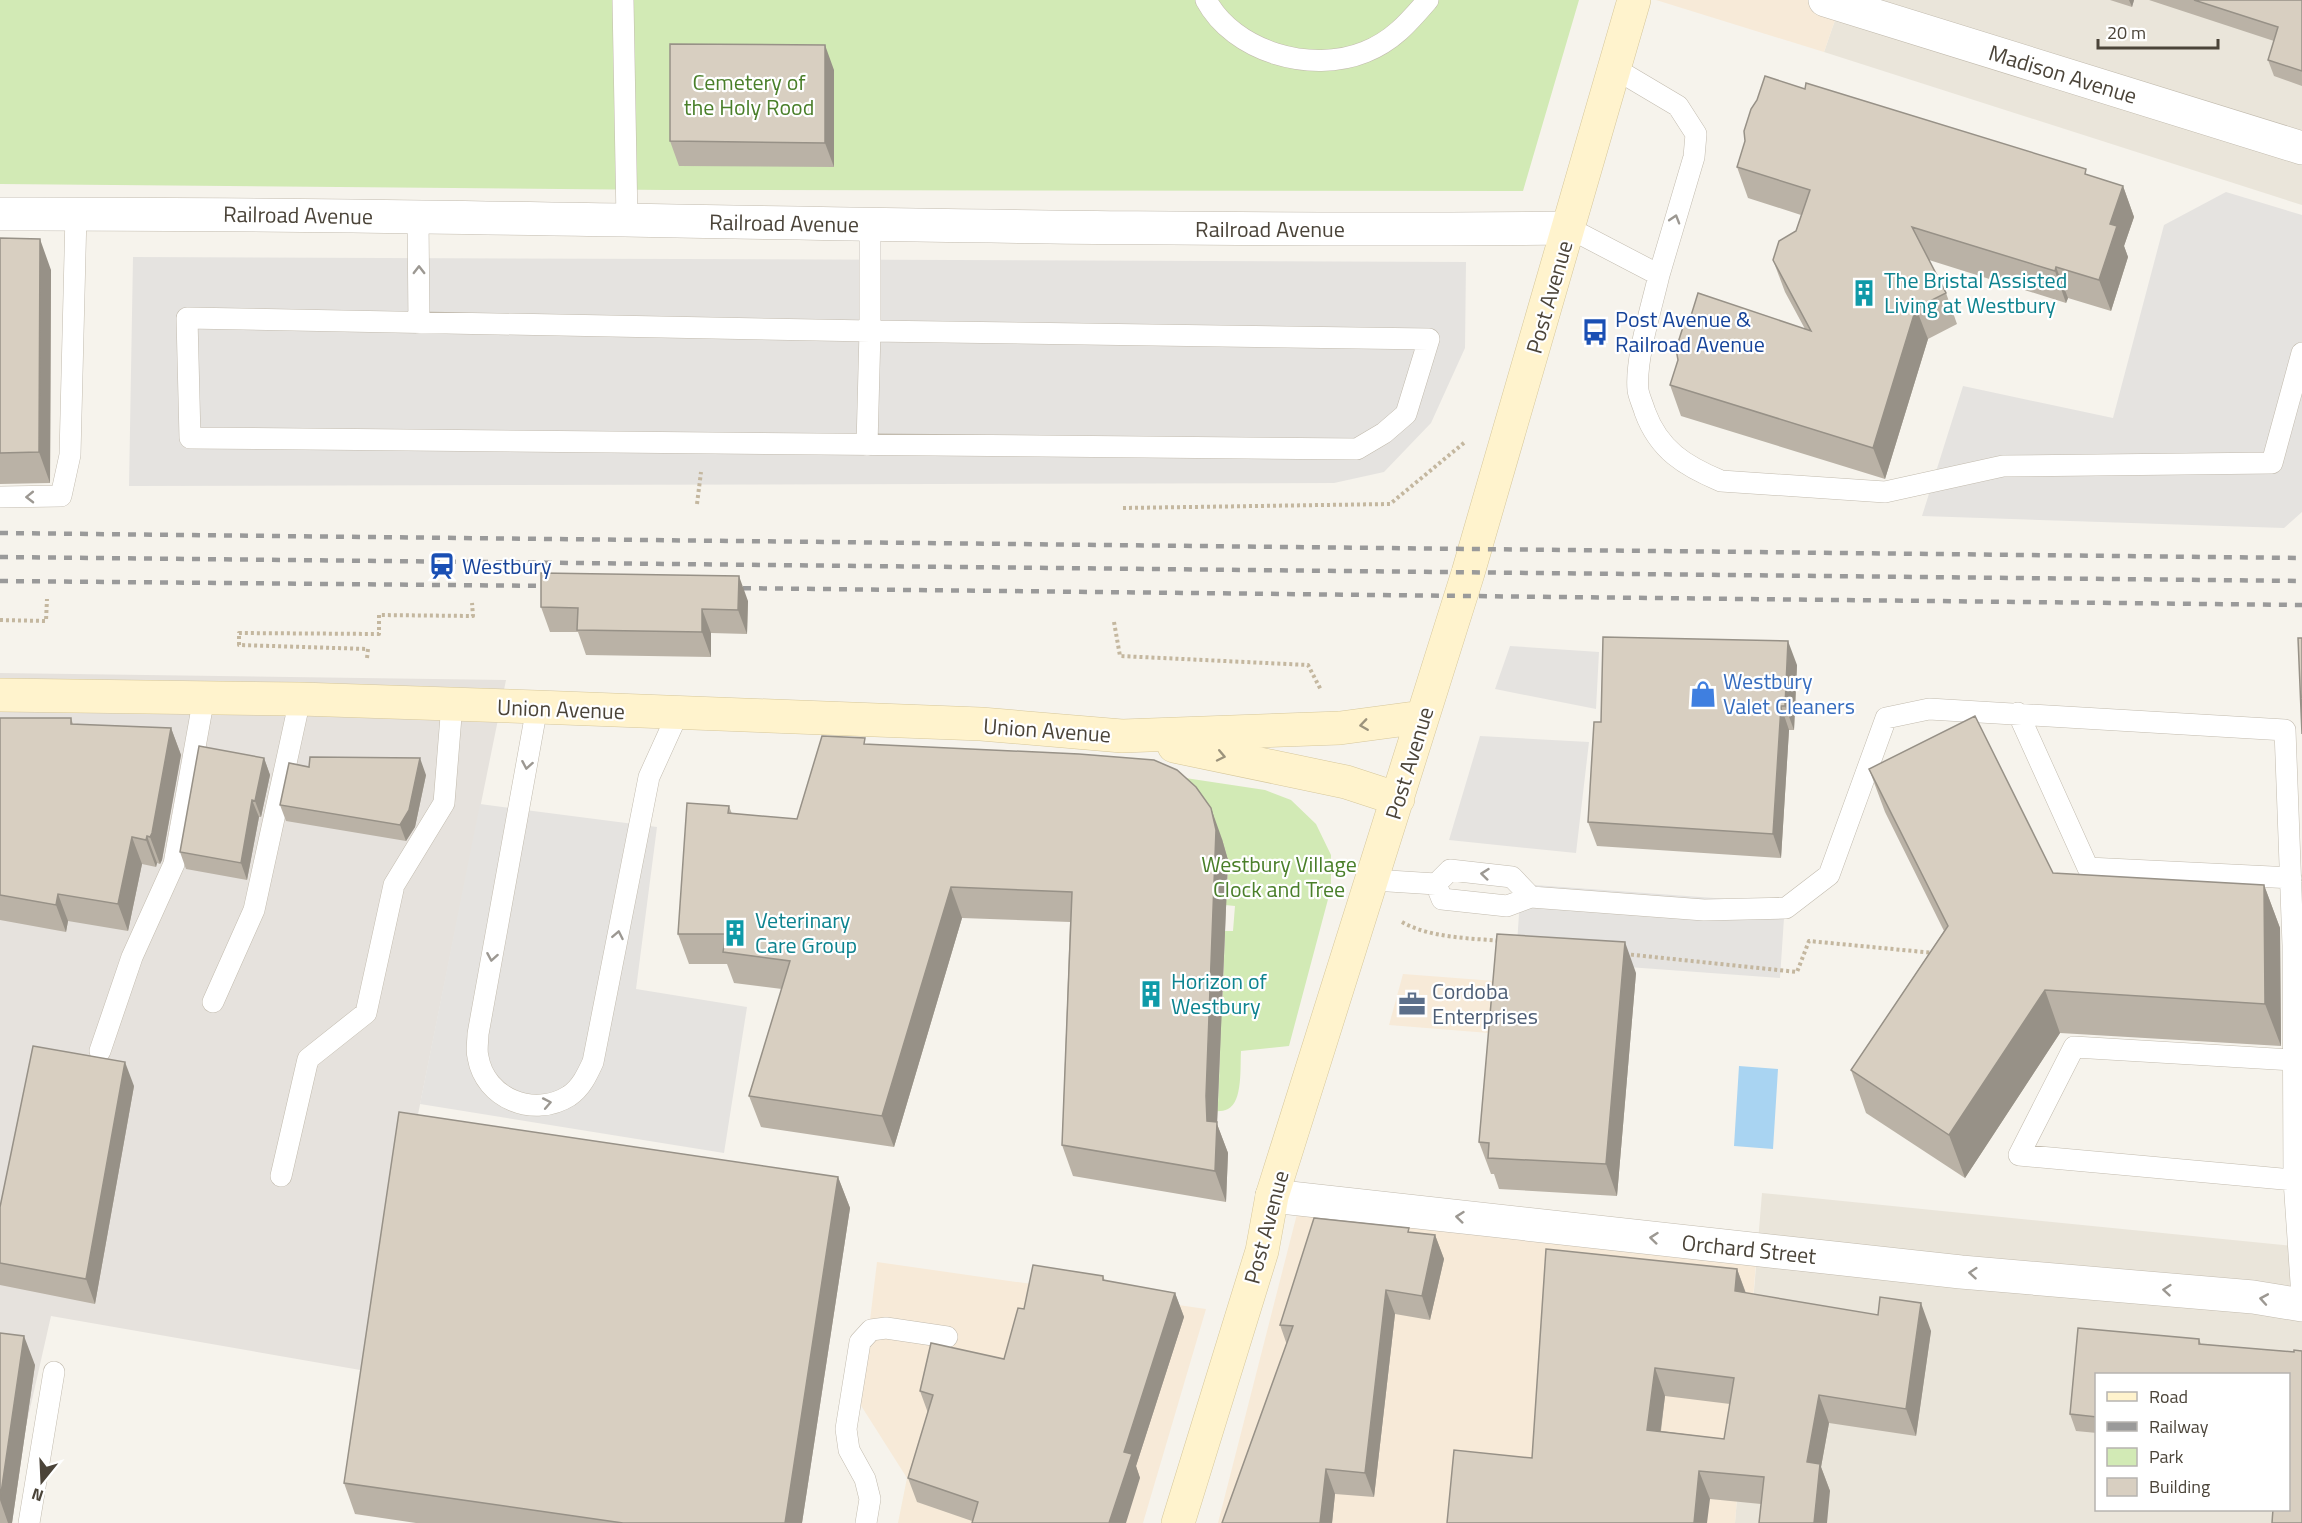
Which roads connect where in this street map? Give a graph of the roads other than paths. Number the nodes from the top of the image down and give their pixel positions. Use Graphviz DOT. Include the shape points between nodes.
graph roads {
  1 [pos="623,0"];
  2 [pos="1206,0"];
  3 [pos="1428,0"];
  4 [pos="1634,0"];
  5 [pos="1825,0"];
  6 [pos="1614,68"];
  7 [pos="2302,148"];
  8 [pos="76,213"];
  9 [pos="0,214"];
  10 [pos="418,217"];
  11 [pos="627,221"];
  12 [pos="870,225"];
  13 [pos="1569,228"];
  14 [pos="1659,275"];
  15 [pos="419,323"];
  16 [pos="870,331"];
  17 [pos="2302,353"];
  18 [pos="867,445"];
  19 [pos="0,497"];
  20 [pos="0,695"];
  21 [pos="204,697"];
  22 [pos="300,699"];
  23 [pos="452,704"];
  24 [pos="537,707"];
  25 [pos="678,713"];
  26 [pos="2018,713"];
  27 [pos="1422,717"];
  28 [pos="1122,736"];
  29 [pos="1398,799"];
  30 [pos="2291,878"];
  31 [pos="1373,880"];
  32 [pos="1436,884"];
  33 [pos="1530,897"];
  34 [pos="213,1002"];
  35 [pos="100,1051"];
  36 [pos="2294,1060"];
  37 [pos="281,1176"];
  38 [pos="2294,1180"];
  39 [pos="1272,1196"];
  40 [pos="2302,1297"];
  41 [pos="2302,1305"];
  42 [pos="946,1336"];
  43 [pos="54,1372"];
  44 [pos="29,1523"];
  45 [pos="866,1523"];
  46 [pos="1178,1523"];
  1 -- 11 [label="lane"];
  2 -- 3 [label="lane" via="1210,9 1241,39 1280,57 1322,62 1364,53 1401,32"];
  4 -- 6 [label="main road, Post Avenue"];
  5 -- 7 [label="street, Madison Avenue"];
  6 -- 13 [label="main road, Post Avenue"];
  14 -- 6 [label="lane, one-way" via="1694,157 1696,134 1678,106"];
  8 -- 9 [label="street, Railroad Avenue"];
  8 -- 10 [label="street, Railroad Avenue"];
  8 -- 19 [label="lane, one-way" via="70,455 61,496"];
  10 -- 11 [label="street, Railroad Avenue"];
  15 -- 10 [label="lane, one-way"];
  11 -- 12 [label="street, Railroad Avenue"];
  12 -- 13 [label="street, Railroad Avenue" via="1156,230"];
  12 -- 16 [label="lane"];
  13 -- 14 [label="lane"];
  13 -- 27 [label="main road, Post Avenue"];
  14 -- 17 [label="lane" via="1639,366 1638,391 1649,422 1667,451 1721,481 1885,492 2003,466 2272,463"];
  15 -- 16 [label="lane"];
  15 -- 18 [label="lane" via="187,318 190,438"];
  16 -- 18 [label="lane"];
  16 -- 18 [label="lane" via="1429,339 1406,414 1357,449"];
  20 -- 21 [label="main road, Union Avenue"];
  21 -- 22 [label="main road, Union Avenue"];
  21 -- 35 [label="lane" via="174,864 132,957"];
  22 -- 23 [label="main road, Union Avenue"];
  22 -- 34 [label="lane" via="254,910"];
  23 -- 24 [label="main road, Union Avenue"];
  23 -- 37 [label="lane" via="444,803 394,885 366,1014 308,1059"];
  24 -- 25 [label="main road, Union Avenue"];
  24 -- 25 [label="lane, one-way" via="477,1057 496,1091 531,1106 552,1104 570,1095 584,1080 592,1062 649,777"];
  25 -- 28 [label="main road, Union Avenue" via="981,724"];
  26 -- 30 [label="lane" via="2088,868"];
  26 -- 30 [label="lane" via="2285,730"];
  26 -- 33 [label="lane" via="1929,709 1886,718 1829,875 1786,908 1704,910"];
  27 -- 28 [label="main road, Union Avenue, one-way" via="1340,728"];
  27 -- 29 [label="main road, Post Avenue"];
  28 -- 29 [label="main road, Union Avenue, one-way" via="1346,782"];
  29 -- 31 [label="main road, Post Avenue"];
  30 -- 36 [label="lane"];
  31 -- 32 [label="lane"];
  31 -- 39 [label="main road, Post Avenue"];
  32 -- 33 [label="lane" via="1442,899 1507,906"];
  33 -- 32 [label="lane, one-way" via="1512,877 1450,870"];
  36 -- 38 [label="lane"];
  36 -- 38 [label="lane" via="2074,1047 2019,1155"];
  38 -- 40 [label="lane"];
  41 -- 39 [label="street, Orchard Street, one-way" via="1961,1272"];
  39 -- 46 [label="main road, Post Avenue" via="1262,1251"];
  42 -- 45 [label="lane" via="871,1329 860,1342 846,1429 849,1450 865,1479 870,1499"];
  43 -- 44 [label="lane"];
}
